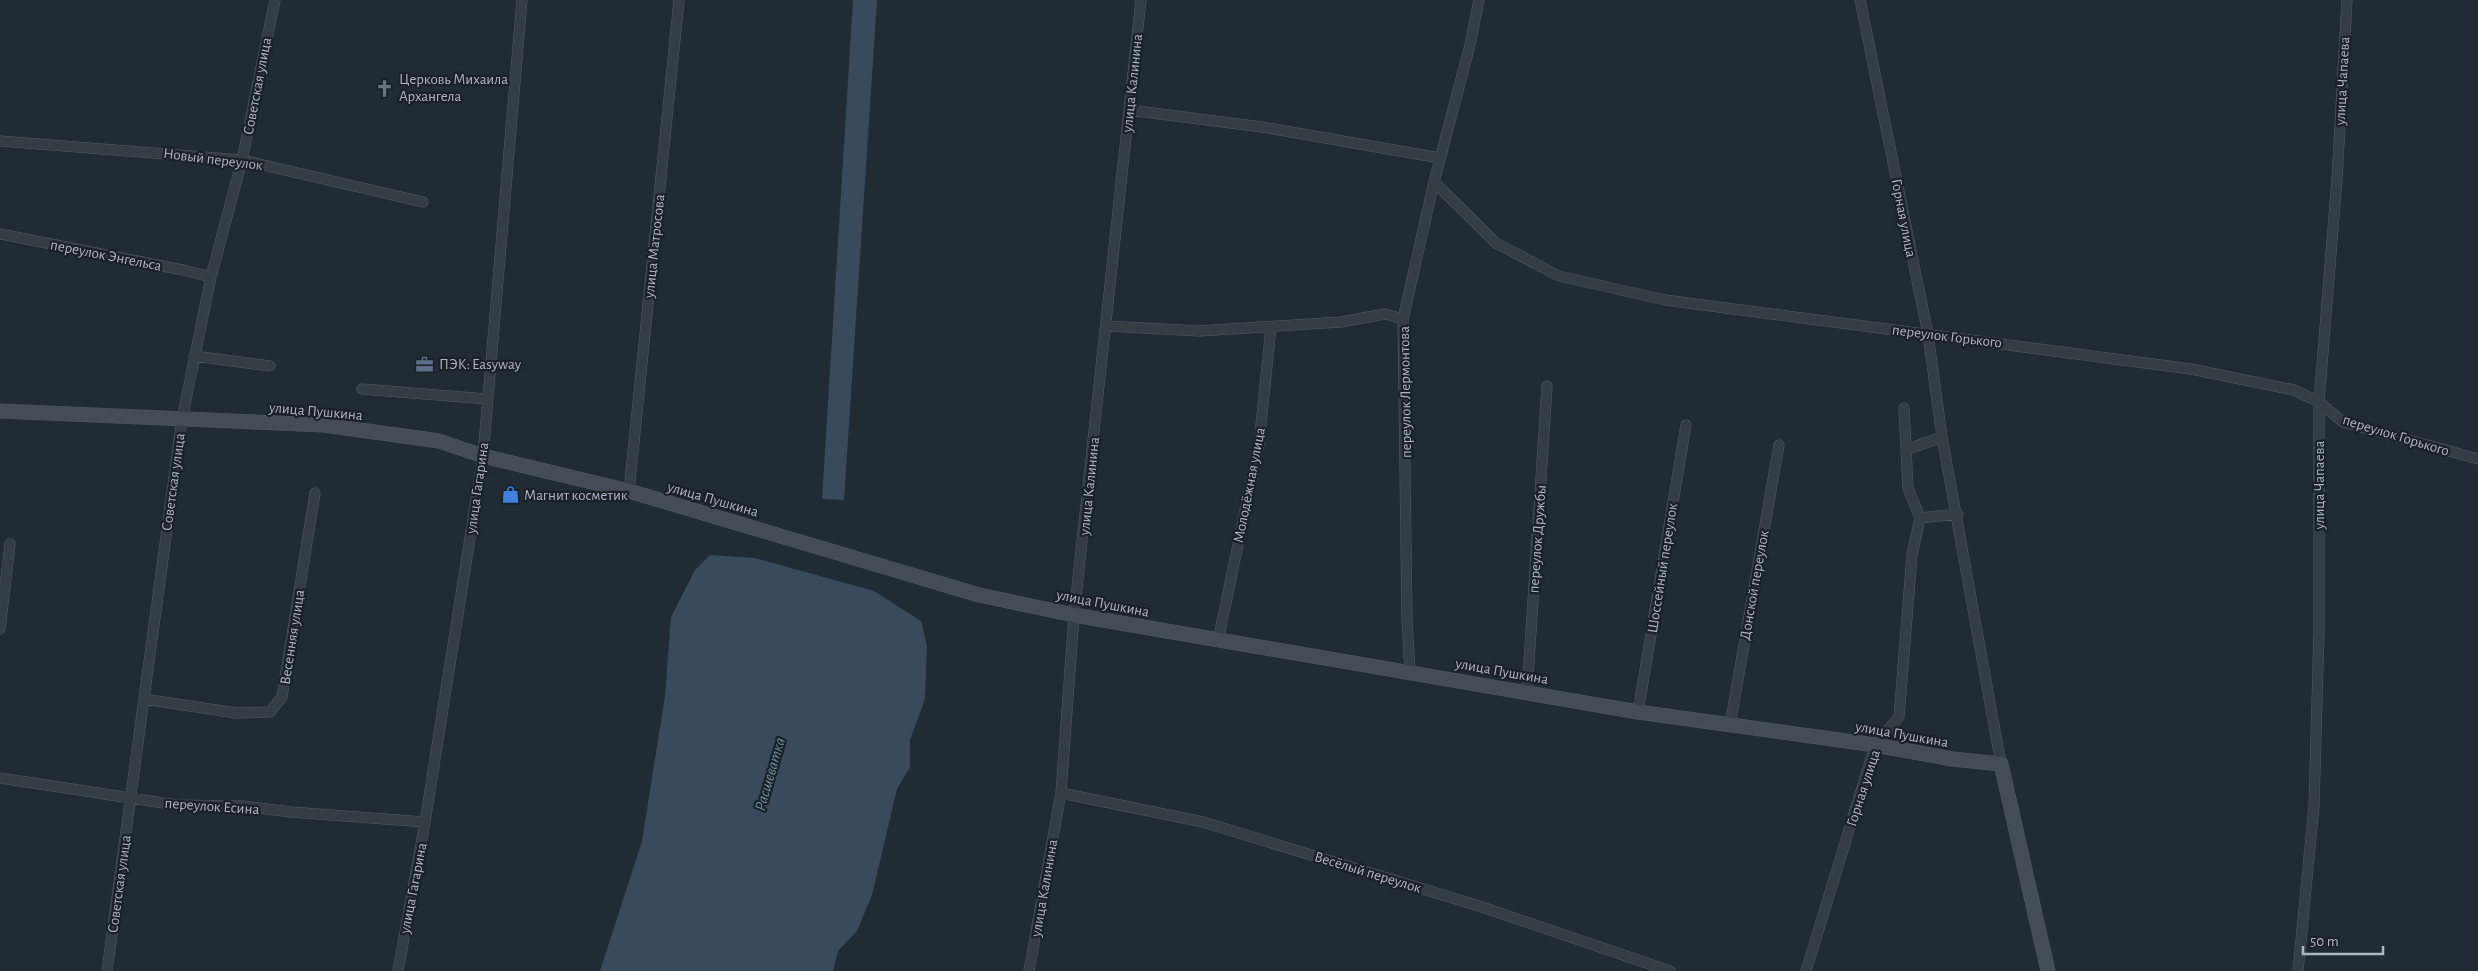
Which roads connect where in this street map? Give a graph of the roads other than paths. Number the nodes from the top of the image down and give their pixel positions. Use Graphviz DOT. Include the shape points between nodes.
graph roads {
  1 [pos="275,0"];
  2 [pos="522,0"];
  3 [pos="679,0"];
  4 [pos="1141,0"];
  5 [pos="1479,0"];
  6 [pos="1860,0"];
  7 [pos="2347,0"];
  8 [pos="1129,110"];
  9 [pos="0,141"];
  10 [pos="1440,158"];
  11 [pos="242,160"];
  12 [pos="1434,182"];
  13 [pos="423,202"];
  14 [pos="0,234"];
  15 [pos="211,278"];
  16 [pos="1403,319"];
  17 [pos="1106,326"];
  18 [pos="1271,327"];
  19 [pos="1928,334"];
  20 [pos="194,356"];
  21 [pos="270,366"];
  22 [pos="1547,386"];
  23 [pos="362,389"];
  24 [pos="487,399"];
  25 [pos="2319,402"];
  26 [pos="1904,408"];
  27 [pos="0,412"];
  28 [pos="182,419"];
  29 [pos="1686,424"];
  30 [pos="1942,437"];
  31 [pos="1779,446"];
  32 [pos="1908,449"];
  33 [pos="483,456"];
  34 [pos="2478,459"];
  35 [pos="628,491"];
  36 [pos="315,493"];
  37 [pos="1958,514"];
  38 [pos="1920,518"];
  39 [pos="10,544"];
  40 [pos="1074,615"];
  41 [pos="0,629"];
  42 [pos="1218,641"];
  43 [pos="1410,672"];
  44 [pos="1527,692"];
  45 [pos="144,699"];
  46 [pos="1638,712"];
  47 [pos="1730,725"];
  48 [pos="1875,745"];
  49 [pos="2000,764"];
  50 [pos="0,778"];
  51 [pos="1061,793"];
  52 [pos="132,798"];
  53 [pos="425,822"];
  54 [pos="107,971"];
  55 [pos="398,971"];
  56 [pos="1030,971"];
  57 [pos="1670,971"];
  58 [pos="1806,971"];
  59 [pos="2048,971"];
  60 [pos="2298,971"];
  1 -- 11 [label="street, Советская улица"];
  2 -- 24 [label="street, улица Гагарина"];
  3 -- 35 [label="street, улица Матросова"];
  4 -- 8 [label="street, улица Калинина"];
  5 -- 10 [label="street, переулок Лермонтова"];
  6 -- 19 [label="street, Горная улица"];
  7 -- 25 [label="street, улица Чапаева" via="2338,179"];
  8 -- 10 [label="street" via="1262,127"];
  8 -- 17 [label="street, улица Калинина"];
  9 -- 11 [label="street, Новый переулок"];
  10 -- 12 [label="street, переулок Лермонтова"];
  11 -- 13 [label="street, Новый переулок"];
  11 -- 15 [label="street, Советская улица"];
  12 -- 16 [label="street, переулок Лермонтова"];
  12 -- 19 [label="street, переулок Горького" via="1496,243 1559,276 1665,300"];
  14 -- 15 [label="street, переулок Энгельса"];
  15 -- 20 [label="street, Советская улица"];
  16 -- 18 [label="street" via="1385,314 1340,322"];
  16 -- 43 [label="street, переулок Лермонтова"];
  17 -- 18 [label="street" via="1198,331"];
  17 -- 40 [label="street, улица Калинина"];
  18 -- 42 [label="street, Молодёжная улица" via="1259,444"];
  19 -- 25 [label="street, переулок Горького" via="2192,369 2294,390"];
  19 -- 30 [label="street, Горная улица"];
  20 -- 21 [label="street"];
  20 -- 28 [label="street, Советская улица"];
  22 -- 44 [label="street, переулок Дружбы"];
  23 -- 24 [label="street"];
  24 -- 33 [label="street, улица Гагарина"];
  25 -- 34 [label="street, переулок Горького" via="2343,422"];
  25 -- 60 [label="street, улица Чапаева" via="2319,632 2314,806"];
  26 -- 32 [label="street"];
  27 -- 28 [label="main road, улица Пушкина"];
  28 -- 33 [label="main road, улица Пушкина" via="324,425 439,441"];
  28 -- 45 [label="street, Советская улица"];
  29 -- 46 [label="street, Шоссейный переулок"];
  30 -- 32 [label="street"];
  30 -- 37 [label="street, Горная улица"];
  31 -- 47 [label="street, Донской переулок"];
  32 -- 38 [label="street" via="1908,488"];
  33 -- 35 [label="main road, улица Пушкина"];
  33 -- 53 [label="street, улица Гагарина"];
  35 -- 40 [label="main road, улица Пушкина" via="979,595"];
  36 -- 45 [label="street, Весенняя улица" via="282,697 270,712 236,714"];
  37 -- 38 [label="street"];
  37 -- 49 [label="street, Горная улица"];
  38 -- 48 [label="street, Горная улица" via="1912,555 1899,717"];
  39 -- 41 [label="street"];
  40 -- 42 [label="main road, улица Пушкина"];
  40 -- 51 [label="street, улица Калинина"];
  42 -- 43 [label="main road, улица Пушкина"];
  43 -- 44 [label="main road, улица Пушкина"];
  44 -- 46 [label="main road, улица Пушкина"];
  45 -- 52 [label="street, Советская улица"];
  46 -- 47 [label="main road, улица Пушкина"];
  47 -- 48 [label="main road, улица Пушкина"];
  48 -- 49 [label="main road, улица Пушкина"];
  48 -- 58 [label="street, Горная улица"];
  49 -- 59 [label="main road"];
  50 -- 52 [label="street, переулок Есина"];
  51 -- 56 [label="street, улица Калинина"];
  51 -- 57 [label="street, Весёлый переулок" via="1203,822 1478,906"];
  52 -- 53 [label="street, переулок Есина" via="176,805 243,806"];
  52 -- 54 [label="street, Советская улица"];
  53 -- 55 [label="street, улица Гагарина"];
}
